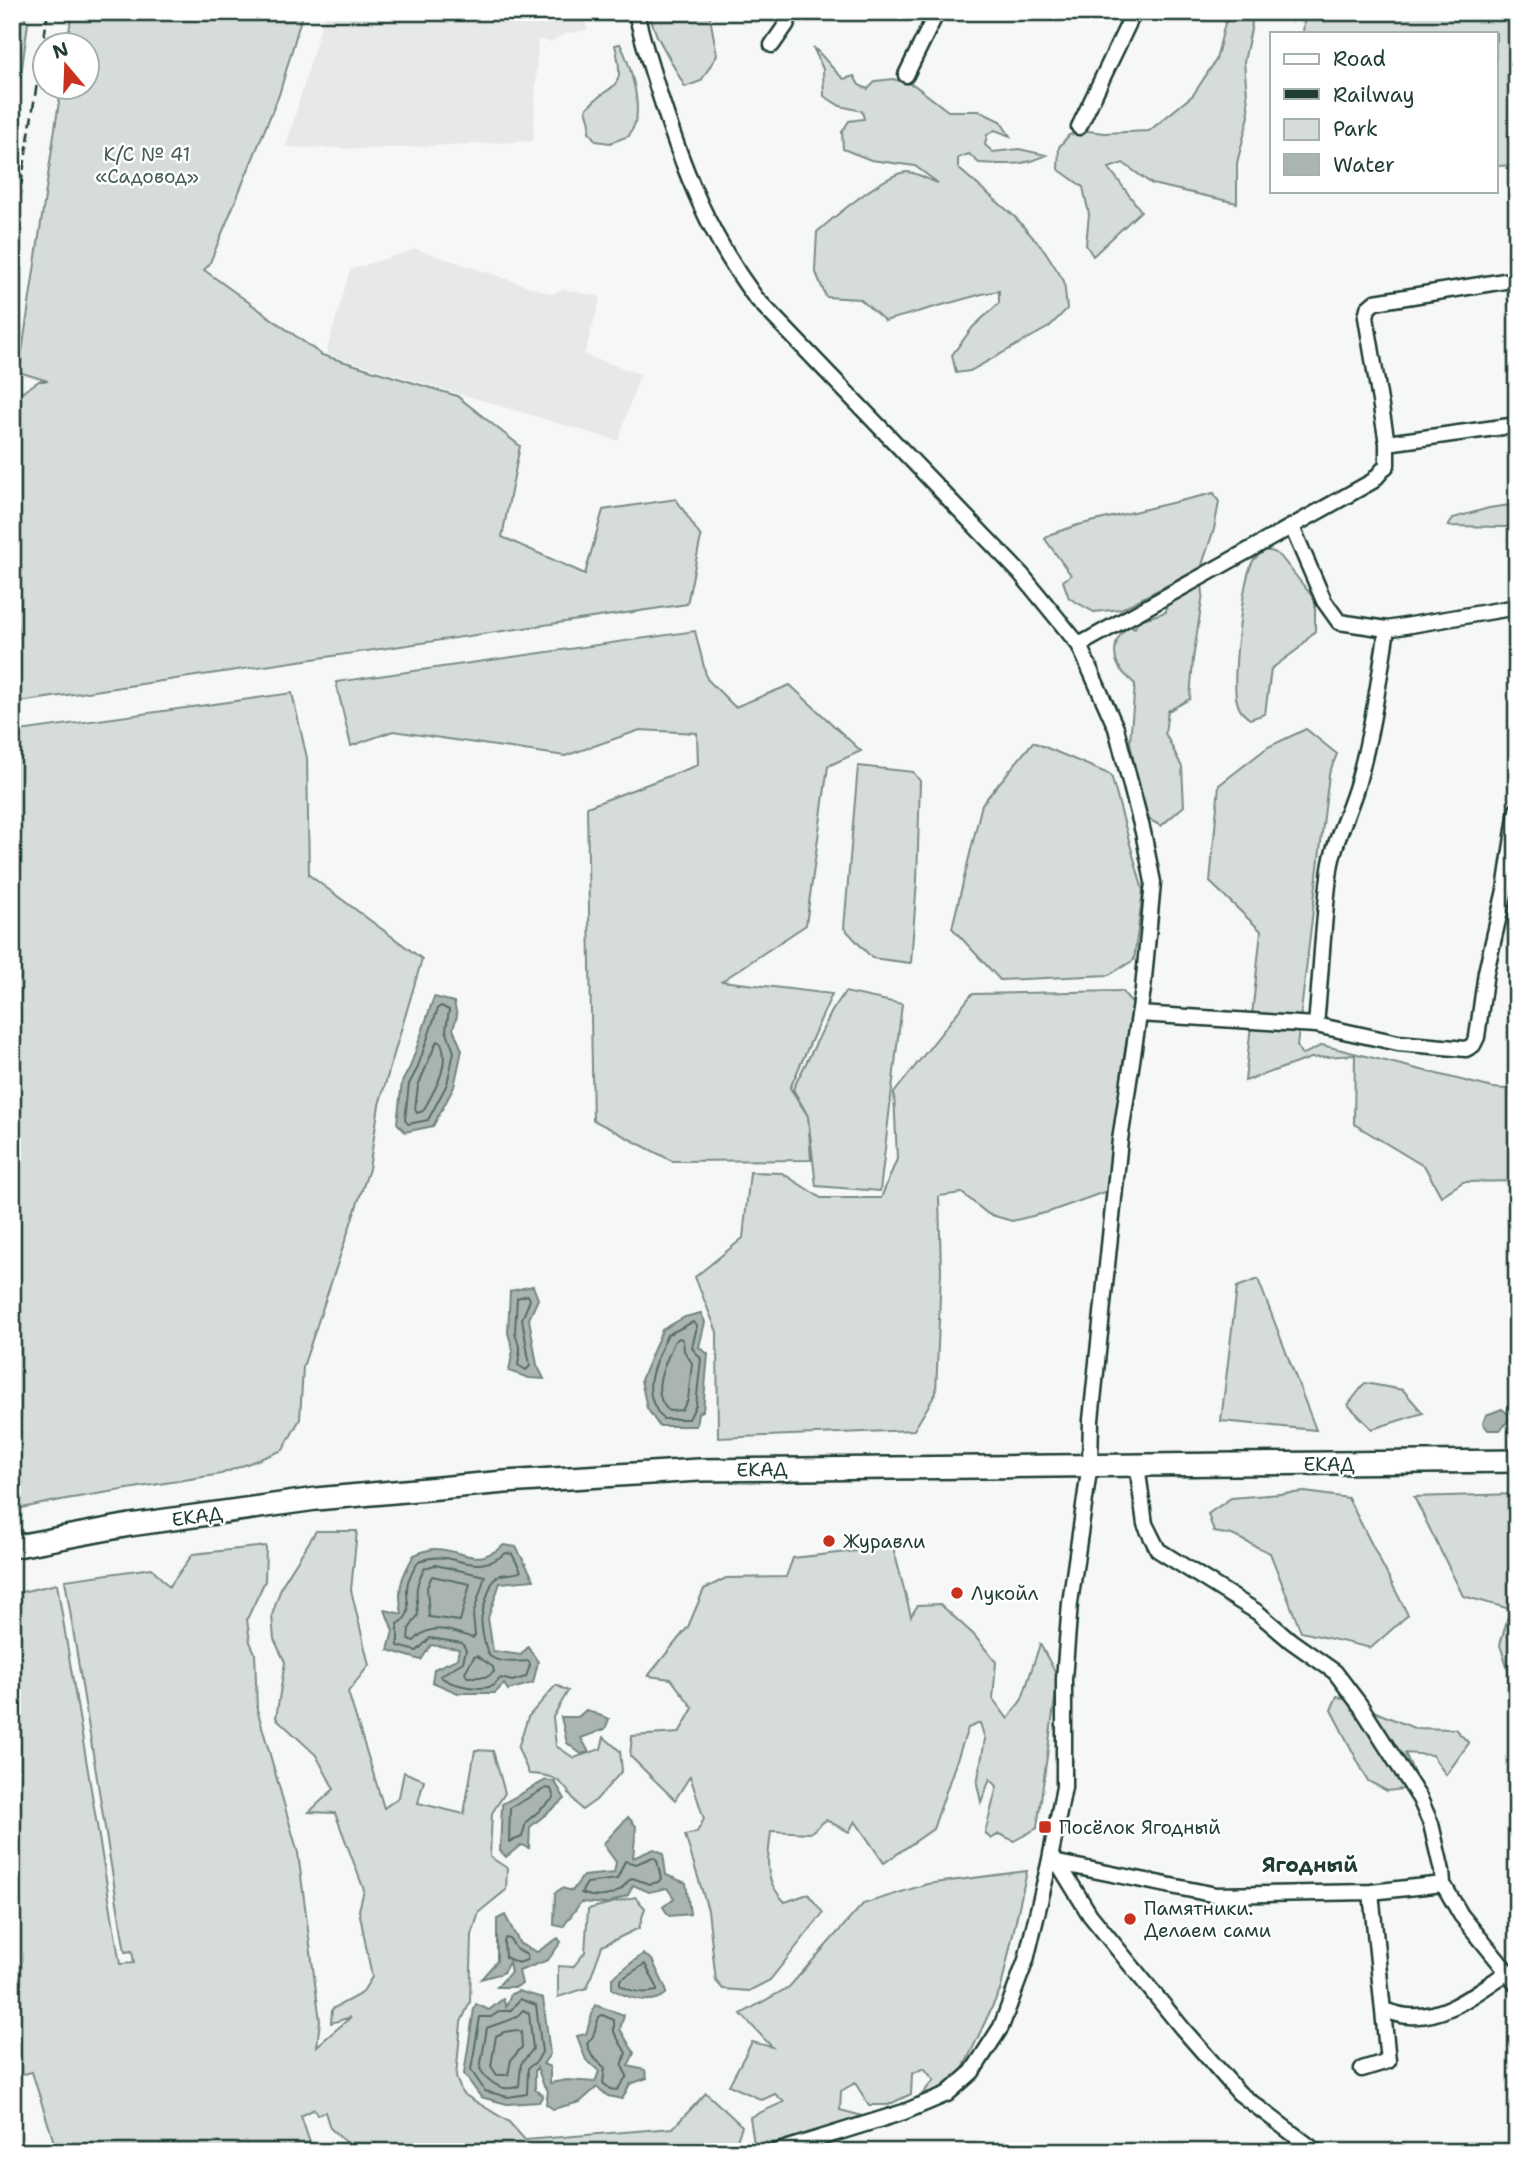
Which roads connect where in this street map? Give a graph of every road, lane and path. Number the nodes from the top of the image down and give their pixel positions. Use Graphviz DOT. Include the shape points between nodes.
graph roads {
  1 [pos="636,12"];
  2 [pos="792,12"];
  3 [pos="937,12"];
  4 [pos="1134,12"];
  5 [pos="772,45"];
  6 [pos="906,75"];
  7 [pos="1079,127"];
  8 [pos="1517,279"];
  9 [pos="1517,425"];
  10 [pos="1387,443"];
  11 [pos="1292,527"];
  12 [pos="1517,607"];
  13 [pos="1387,629"];
  14 [pos="1079,645"];
  15 [pos="1517,810"];
  16 [pos="1139,1014"];
  17 [pos="1316,1025"];
  18 [pos="1517,1461"];
  19 [pos="1090,1464"];
  20 [pos="1137,1465"];
  21 [pos="12,1547"];
  22 [pos="1054,1860"];
  23 [pos="1443,1884"];
  24 [pos="1371,1892"];
  25 [pos="1512,1978"];
  26 [pos="1383,2010"];
  27 [pos="1362,2070"];
  28 [pos="775,2152"];
  29 [pos="1317,2152"];
  1 -- 14 [label="street" via="686,173 733,268 755,297 1021,574"];
  2 -- 5 [label="street"];
  3 -- 6 [label="street"];
  4 -- 7 [label="street"];
  8 -- 10 [label="street" via="1375,302 1368,308"];
  9 -- 10 [label="street"];
  10 -- 11 [label="street" via="1387,465 1373,481"];
  11 -- 13 [label="street" via="1324,601 1339,622"];
  11 -- 14 [label="street"];
  12 -- 13 [label="street"];
  13 -- 17 [label="street" via="1359,780 1330,870"];
  14 -- 16 [label="street" via="1116,728 1153,881"];
  15 -- 17 [label="street" via="1473,1045 1451,1049 1398,1043"];
  16 -- 17 [label="street"];
  16 -- 19 [label="street" via="1120,1140"];
  18 -- 20 [label="highway, ЕКАД"];
  19 -- 20 [label="highway, ЕКАД"];
  19 -- 21 [label="highway, ЕКАД" via="699,1470 505,1482 316,1499"];
  19 -- 22 [label="street" via="1070,1603 1064,1679 1064,1787"];
  20 -- 23 [label="street" via="1139,1513 1158,1550 1257,1612 1335,1672 1360,1705 1431,1824"];
  22 -- 24 [label="street" via="1216,1895"];
  22 -- 28 [label="street" via="1026,1960 1000,2027 972,2072 947,2094 904,2112"];
  22 -- 29 [label="street" via="1090,1914 1239,2093"];
  23 -- 24 [label="street"];
  23 -- 25 [label="street" via="1461,1915"];
  24 -- 26 [label="street"];
  25 -- 26 [label="street" via="1428,2015"];
  26 -- 27 [label="street" via="1388,2061"];
}
